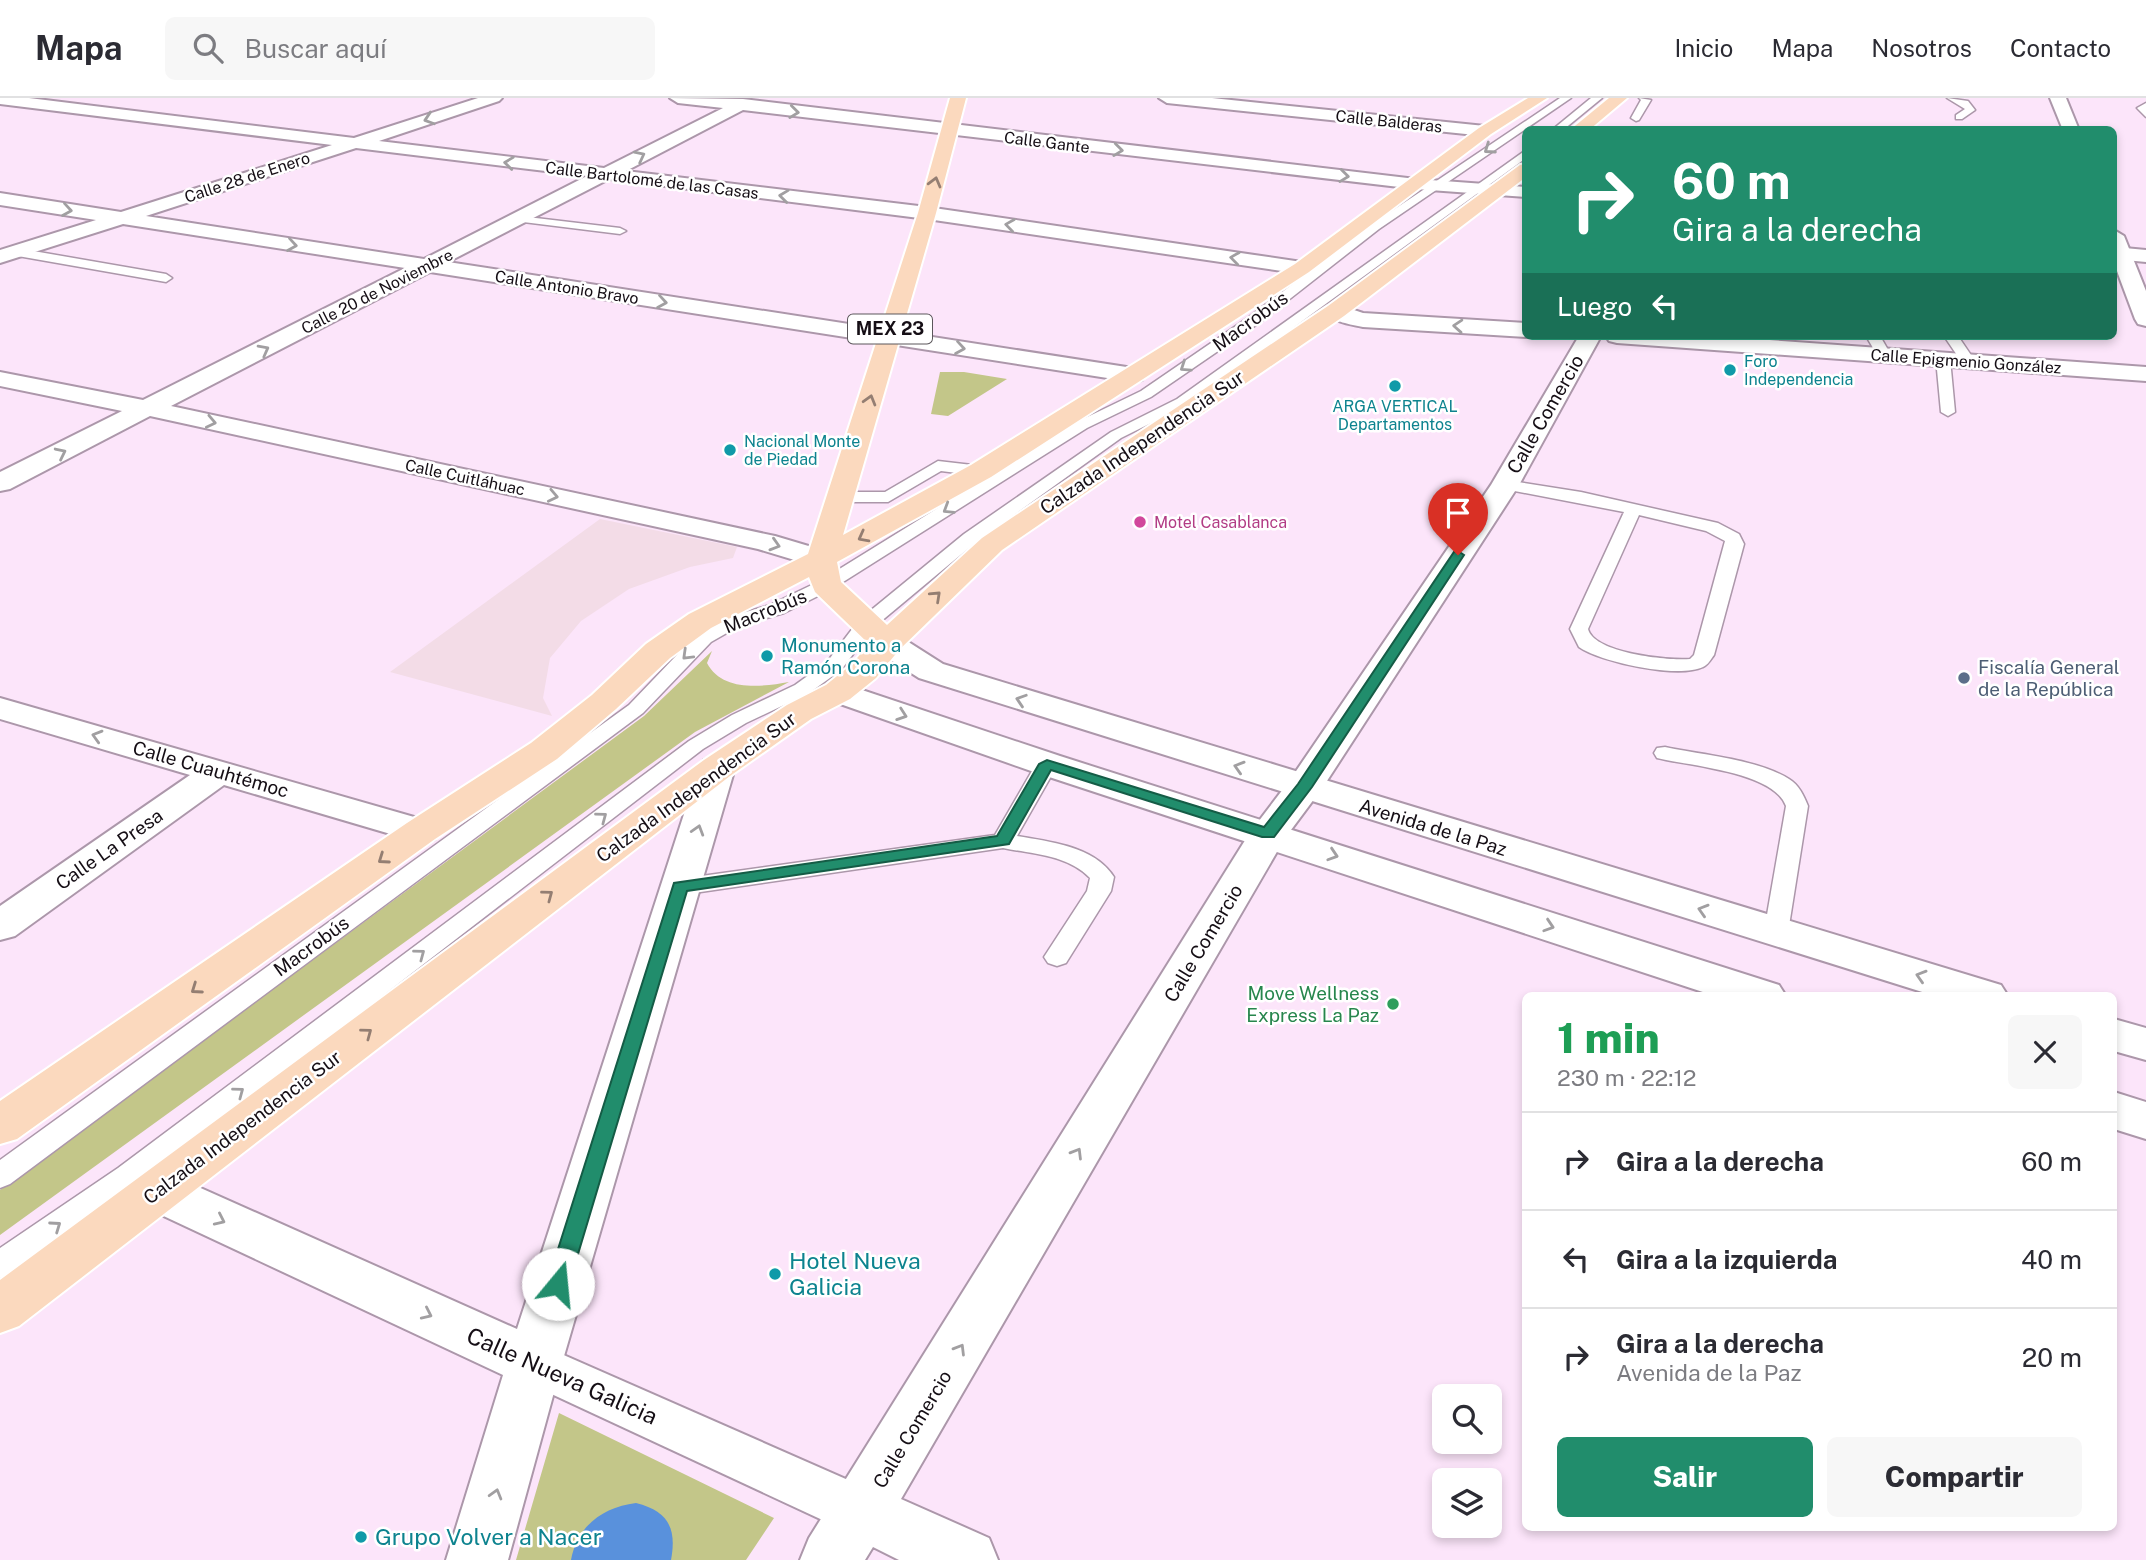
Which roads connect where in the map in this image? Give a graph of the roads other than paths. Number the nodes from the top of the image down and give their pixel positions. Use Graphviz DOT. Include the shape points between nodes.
graph roads {
  1 [pos="494,98"];
  2 [pos="678,98"];
  3 [pos="958,98"];
  4 [pos="1167,98"];
  5 [pos="1539,98"];
  6 [pos="1566,98"];
  7 [pos="1597,98"];
  8 [pos="1619,98"];
  9 [pos="1644,98"];
  10 [pos="1952,98"];
  11 [pos="2058,98"];
  12 [pos="0,99"];
  13 [pos="747,102"];
  14 [pos="2146,106"];
  15 [pos="2146,114"];
  16 [pos="1959,117"];
  17 [pos="1636,118"];
  18 [pos="1561,126"];
  19 [pos="1583,126"];
  20 [pos="2069,126"];
  21 [pos="948,131"];
  22 [pos="1485,131"];
  23 [pos="353,144"];
  24 [pos="1522,157"];
  25 [pos="1522,171"];
  26 [pos="602,175"];
  27 [pos="1427,185"];
  28 [pos="1488,189"];
  29 [pos="1522,192"];
  30 [pos="0,200"];
  31 [pos="927,213"];
  32 [pos="119,218"];
  33 [pos="519,219"];
  34 [pos="620,231"];
  35 [pos="2117,247"];
  36 [pos="2117,249"];
  37 [pos="8,255"];
  38 [pos="2146,256"];
  39 [pos="425,265"];
  40 [pos="1302,268"];
  41 [pos="166,278"];
  42 [pos="1336,311"];
  43 [pos="2146,319"];
  44 [pos="1522,330"];
  45 [pos="888,337"];
  46 [pos="1588,340"];
  47 [pos="1722,340"];
  48 [pos="1954,340"];
  49 [pos="1879,346"];
  50 [pos="1943,359"];
  51 [pos="1968,361"];
  52 [pos="2146,374"];
  53 [pos="1133,375"];
  54 [pos="0,379"];
  55 [pos="151,409"];
  56 [pos="1948,412"];
  57 [pos="0,484"];
  58 [pos="1505,485"];
  59 [pos="842,497"];
  60 [pos="897,505"];
  61 [pos="1634,509"];
  62 [pos="824,572"];
  63 [pos="876,633"];
  64 [pos="838,692"];
  65 [pos="0,708"];
  66 [pos="1665,753"];
  67 [pos="1047,764"];
  68 [pos="717,768"];
  69 [pos="219,772"];
  70 [pos="1304,787"];
  71 [pos="421,831"];
  72 [pos="1268,834"];
  73 [pos="1003,841"];
  74 [pos="680,887"];
  75 [pos="0,926"];
  76 [pos="1776,932"];
  77 [pos="1057,957"];
  78 [pos="1752,992"];
  79 [pos="1973,992"];
  80 [pos="2117,1036"];
  81 [pos="2146,1044"];
  82 [pos="2117,1111"];
  83 [pos="2146,1121"];
  84 [pos="0,1126"];
  85 [pos="0,1176"];
  86 [pos="158,1191"];
  87 [pos="0,1265"];
  88 [pos="0,1310"];
  89 [pos="534,1363"];
  90 [pos="847,1536"];
  91 [pos="477,1560"];
  92 [pos="967,1560"];
  1 -- 23 [label="street, Calle 28 de Enero, one-way"];
  2 -- 13 [label="street, Calle Gante"];
  3 -- 21 [label="main road, MEX 23"];
  4 -- 22 [label="street, Calle Balderas"];
  5 -- 22 [label="main road"];
  6 -- 27 [label="lane, Macrobús, one-way"];
  7 -- 18 [label="lane"];
  8 -- 19 [label="main road"];
  9 -- 17 [label="lane"];
  10 -- 16 [label="lane" via="1970,110"];
  11 -- 20 [label="street"];
  12 -- 23 [label="street, Calle Bartolomé de las Casas"];
  13 -- 21 [label="street, Calle Gante, one-way"];
  26 -- 13 [label="street, Calle 20 de Noviembre, one-way"];
  14 -- 15 [label="lane" via="2142,108"];
  21 -- 27 [label="street, Calle Gante, one-way"];
  31 -- 21 [label="main road, MEX 23, one-way"];
  22 -- 27 [label="main road"];
  26 -- 23 [label="street, Calle Bartolomé de las Casas, one-way"];
  23 -- 32 [label="street, Calle 28 de Enero"];
  24 -- 28 [label="lane, Macrobús"];
  25 -- 28 [label="main road, Calzada Independencia Sur"];
  31 -- 26 [label="street, Calle Bartolomé de las Casas, one-way"];
  26 -- 33 [label="street, Calle 20 de Noviembre"];
  27 -- 28 [label="street, Calle Gante"];
  27 -- 40 [label="main road"];
  27 -- 62 [label="lane, Macrobús, one-way" via="1254,320 1146,394 1082,425"];
  28 -- 29 [label="street, Calle Gante"];
  28 -- 42 [label="main road, Calzada Independencia Sur"];
  28 -- 63 [label="lane, Macrobús" via="1182,402 1116,435 970,538"];
  30 -- 32 [label="street, Calle Antonio Bravo, one-way"];
  40 -- 31 [label="street, Calle Bartolomé de las Casas, one-way"];
  31 -- 45 [label="main road, MEX 23"];
  32 -- 37 [label="street, Calle 28 de Enero"];
  32 -- 39 [label="street, Calle Antonio Bravo, one-way"];
  33 -- 34 [label="lane"];
  33 -- 39 [label="street, Calle 20 de Noviembre"];
  35 -- 38 [label="street"];
  36 -- 43 [label="street"];
  37 -- 41 [label="lane"];
  39 -- 45 [label="street, Calle Antonio Bravo, one-way"];
  55 -- 39 [label="street, Calle 20 de Noviembre, one-way"];
  40 -- 53 [label="main road"];
  44 -- 42 [label="street, one-way" via="1363,320"];
  63 -- 42 [label="main road, Calzada Independencia Sur, one-way" via="992,544"];
  45 -- 53 [label="street, Calle Antonio Bravo, one-way"];
  59 -- 45 [label="main road, MEX 23, one-way"];
  46 -- 58 [label="street, Calle Comercio"];
  47 -- 49 [label="street, Calle Epigmenio González"];
  48 -- 51 [label="lane"];
  49 -- 50 [label="street, Calle Epigmenio González"];
  50 -- 51 [label="street, Calle Epigmenio González"];
  50 -- 56 [label="lane"];
  51 -- 52 [label="street, Calle Epigmenio González"];
  53 -- 60 [label="main road" via="981,471"];
  54 -- 55 [label="street, Calle Cuitláhuac"];
  57 -- 55 [label="street, Calle 20 de Noviembre, one-way"];
  55 -- 62 [label="street, Calle Cuitláhuac, one-way" via="765,542"];
  58 -- 61 [label="lane"];
  58 -- 70 [label="street, Calle Comercio"];
  59 -- 60 [label="lane"];
  59 -- 62 [label="main road, MEX 23"];
  60 -- 62 [label="main road, one-way"];
  61 -- 61 [label="lane" via="1712,527 1733,538 1725,581 1698,662 1665,664 1606,651 1580,638 1579,629"];
  62 -- 63 [label="main road, Calle Cuitláhuac"];
  62 -- 71 [label="main road" via="700,621 544,751"];
  62 -- 85 [label="lane, Macrobús, one-way" via="777,609 732,622 704,638 636,709"];
  63 -- 64 [label="main road, Calzada Independencia Sur" via="864,671"];
  70 -- 63 [label="street, Avenida de la Paz, one-way" via="931,671"];
  87 -- 63 [label="lane, Macrobús, one-way" via="128,1176 696,745 802,689"];
  64 -- 67 [label="street, one-way"];
  64 -- 68 [label="main road, Calzada Independencia Sur" via="799,712"];
  69 -- 65 [label="street, Calle Cuauhtémoc, one-way"];
  66 -- 76 [label="lane" via="1761,776 1793,794 1797,806"];
  67 -- 72 [label="street"];
  67 -- 73 [label="lane"];
  74 -- 68 [label="street, one-way"];
  86 -- 68 [label="main road, Calzada Independencia Sur, one-way"];
  69 -- 71 [label="street, Calle Cuauhtémoc"];
  69 -- 75 [label="street, Calle La Presa"];
  70 -- 72 [label="street, Calle Comercio"];
  76 -- 70 [label="street, Avenida de la Paz, one-way"];
  71 -- 84 [label="main road, one-way"];
  72 -- 78 [label="street, one-way"];
  90 -- 72 [label="street, Calle Comercio, one-way"];
  73 -- 74 [label="lane"];
  73 -- 77 [label="lane" via="1075,856 1093,864 1102,877 1099,891"];
  74 -- 89 [label="street"];
  79 -- 76 [label="street, Avenida de la Paz, one-way"];
  80 -- 81 [label="street"];
  82 -- 83 [label="street"];
  86 -- 88 [label="main road, Calzada Independencia Sur"];
  86 -- 89 [label="street, Calle Nueva Galicia, one-way"];
  89 -- 90 [label="street, Calle Nueva Galicia"];
  91 -- 89 [label="street, one-way"];
  90 -- 92 [label="street, Calle Nueva Galicia"];
}
